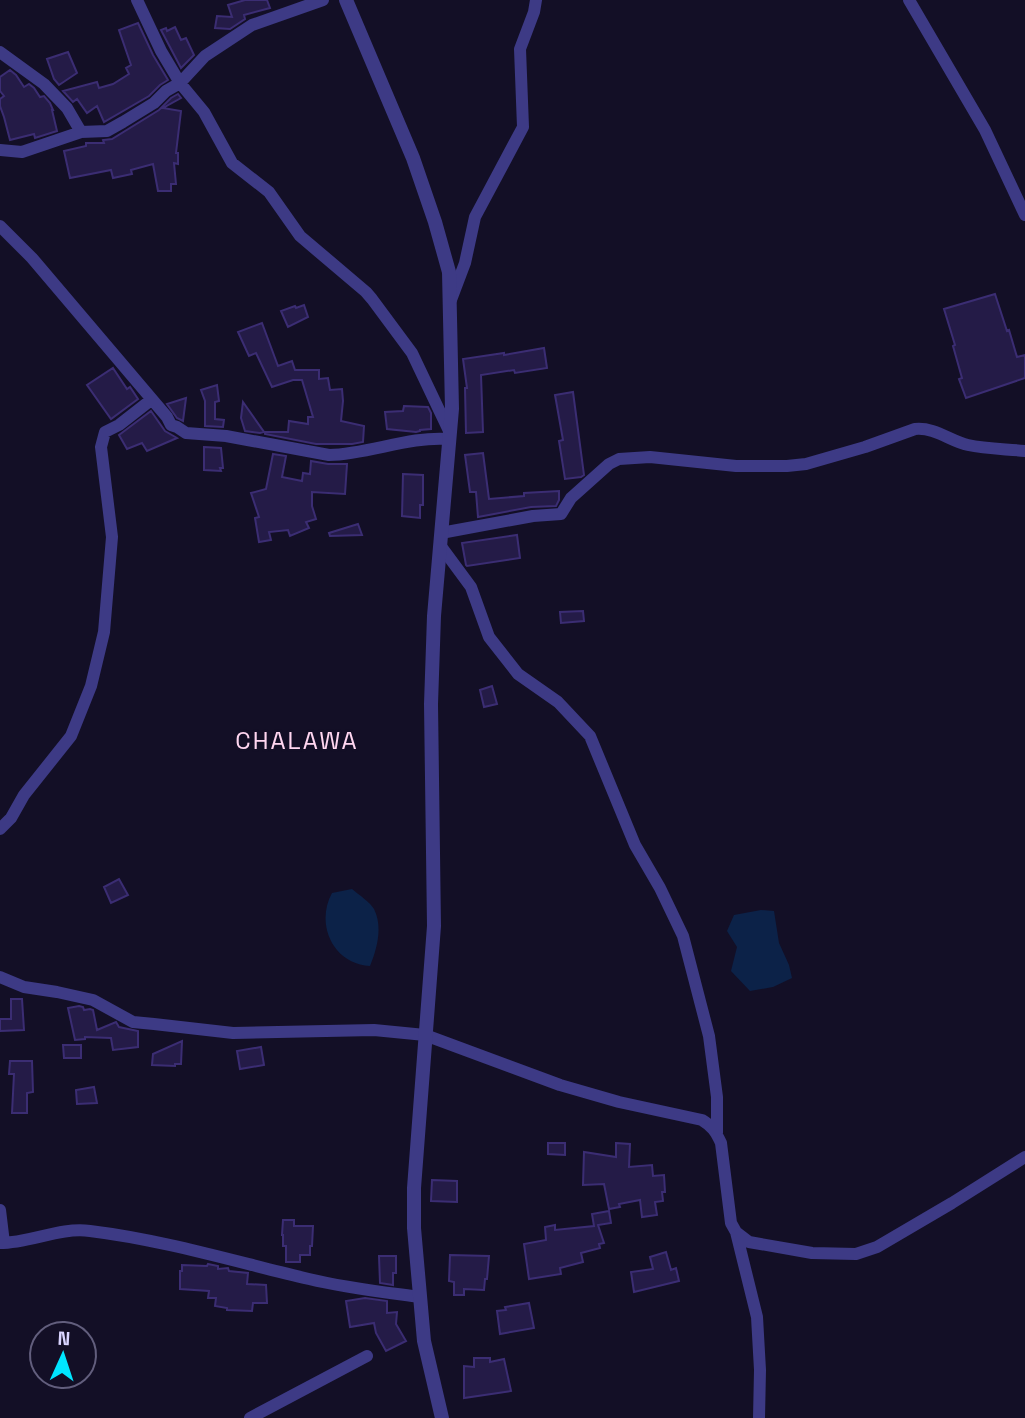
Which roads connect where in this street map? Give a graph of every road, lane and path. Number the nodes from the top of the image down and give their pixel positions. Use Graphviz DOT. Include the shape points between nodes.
graph roads {
  1 [pos="137,0"];
  2 [pos="323,0"];
  3 [pos="346,0"];
  4 [pos="536,0"];
  5 [pos="909,0"];
  6 [pos="0,52"];
  7 [pos="180,83"];
  8 [pos="81,132"];
  9 [pos="0,150"];
  10 [pos="1025,215"];
  11 [pos="0,226"];
  12 [pos="451,300"];
  13 [pos="150,400"];
  14 [pos="450,436"];
  15 [pos="1025,451"];
  16 [pos="441,539"];
  17 [pos="0,829"];
  18 [pos="0,977"];
  19 [pos="425,1035"];
  20 [pos="717,1133"];
  21 [pos="1025,1157"];
  22 [pos="0,1210"];
  23 [pos="736,1232"];
  24 [pos="2,1243"];
  25 [pos="420,1297"];
  26 [pos="367,1356"];
  27 [pos="250,1418"];
  28 [pos="442,1418"];
  29 [pos="759,1418"];
  1 -- 7 [label="street"];
  2 -- 7 [label="street" via="252,25 205,56"];
  3 -- 12 [label="street" via="430,209 448,264"];
  4 -- 12 [label="street" via="520,49 523,127 475,217"];
  5 -- 10 [label="street" via="985,130"];
  6 -- 8 [label="street" via="44,84 67,108"];
  7 -- 8 [label="street" via="107,131"];
  7 -- 14 [label="street" via="204,113 232,163 269,192 300,236 372,299 412,353"];
  8 -- 9 [label="street" via="22,152"];
  11 -- 13 [label="street"];
  12 -- 14 [label="street"];
  13 -- 14 [label="street" via="171,425 186,433 329,455"];
  13 -- 17 [label="street" via="105,432 101,447 112,537 104,632 91,686 71,736"];
  14 -- 16 [label="street"];
  15 -- 16 [label="street" via="966,445 923,428 787,466 619,459 571,498 561,514 533,516"];
  16 -- 19 [label="street" via="431,704 434,926"];
  16 -- 20 [label="street" via="471,587 489,637 518,674 558,702 590,736 635,845 683,936 709,1036"];
  18 -- 19 [label="street" via="24,987 93,1000 133,1022 233,1033 374,1030"];
  19 -- 20 [label="street" via="560,1085 702,1120"];
  19 -- 25 [label="street" via="414,1188"];
  20 -- 23 [label="street"];
  21 -- 23 [label="street" via="877,1247 856,1254 812,1253 749,1242"];
  22 -- 24 [label="street"];
  23 -- 29 [label="street" via="757,1317"];
  24 -- 25 [label="street" via="88,1230 164,1243 311,1280"];
  25 -- 28 [label="street" via="424,1340"];
  26 -- 27 [label="street"];
}
